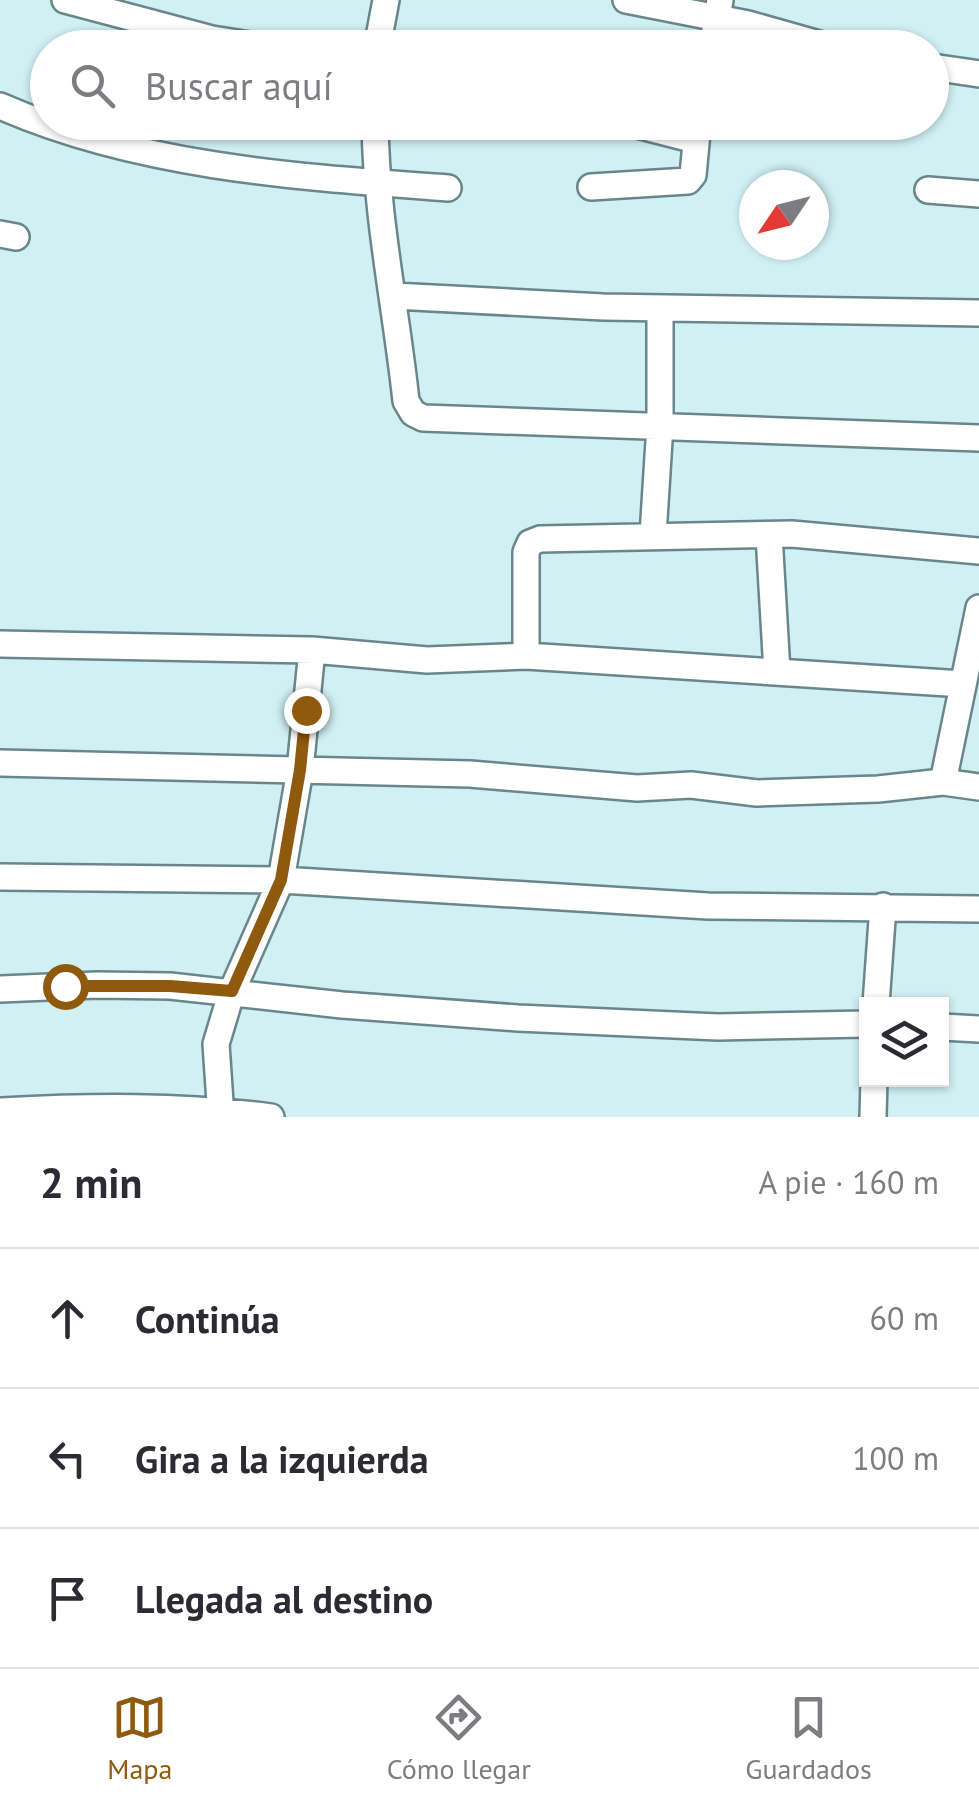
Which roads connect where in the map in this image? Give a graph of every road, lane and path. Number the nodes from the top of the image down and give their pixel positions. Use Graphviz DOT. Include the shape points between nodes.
graph roads {
  1 [pos="66,0"];
  2 [pos="386,0"];
  3 [pos="626,0"];
  4 [pos="718,9"];
  5 [pos="178,30"];
  6 [pos="380,30"];
  7 [pos="780,30"];
  8 [pos="949,70"];
  9 [pos="979,74"];
  10 [pos="0,106"];
  11 [pos="30,119"];
  12 [pos="103,140"];
  13 [pos="375,140"];
  14 [pos="696,140"];
  15 [pos="376,182"];
  16 [pos="590,187"];
  17 [pos="448,188"];
  18 [pos="928,190"];
  19 [pos="979,194"];
  20 [pos="394,296"];
  21 [pos="660,308"];
  22 [pos="979,313"];
  23 [pos="660,426"];
  24 [pos="979,438"];
  25 [pos="653,535"];
  26 [pos="769,535"];
  27 [pos="979,551"];
  28 [pos="979,608"];
  29 [pos="0,644"];
  30 [pos="312,650"];
  31 [pos="526,656"];
  32 [pos="970,669"];
  33 [pos="776,672"];
  34 [pos="0,763"];
  35 [pos="300,770"];
  36 [pos="943,782"];
  37 [pos="979,787"];
  38 [pos="0,877"];
  39 [pos="281,880"];
  40 [pos="883,906"];
  41 [pos="979,909"];
  42 [pos="0,990"];
  43 [pos="232,991"];
  44 [pos="876,997"];
  45 [pos="859,1024"];
  46 [pos="949,1027"];
  47 [pos="979,1029"];
  48 [pos="874,1087"];
  49 [pos="0,1112"];
  50 [pos="221,1114"];
  51 [pos="271,1117"];
  52 [pos="873,1117"];
  1 -- 5 [label="street"];
  2 -- 6 [label="street"];
  3 -- 4 [label="street"];
  4 -- 7 [label="street"];
  8 -- 9 [label="street"];
  10 -- 11 [label="street"];
  12 -- 15 [label="street" via="208,163"];
  13 -- 15 [label="street"];
  14 -- 16 [label="street" via="688,181"];
  15 -- 17 [label="street"];
  15 -- 20 [label="street"];
  18 -- 19 [label="street"];
  20 -- 21 [label="street"];
  20 -- 23 [label="street" via="406,401 423,418"];
  21 -- 22 [label="street"];
  21 -- 23 [label="street"];
  23 -- 24 [label="street"];
  23 -- 25 [label="street"];
  25 -- 26 [label="street"];
  25 -- 31 [label="street" via="530,543"];
  26 -- 27 [label="street"];
  26 -- 33 [label="street"];
  28 -- 32 [label="street"];
  29 -- 30 [label="street"];
  30 -- 31 [label="street" via="428,660"];
  30 -- 35 [label="street"];
  31 -- 33 [label="street"];
  32 -- 33 [label="street"];
  32 -- 36 [label="street"];
  34 -- 35 [label="street"];
  35 -- 36 [label="street" via="757,793"];
  35 -- 39 [label="street"];
  36 -- 37 [label="street"];
  38 -- 39 [label="street"];
  39 -- 40 [label="street" via="708,906"];
  39 -- 43 [label="street"];
  40 -- 41 [label="street"];
  40 -- 44 [label="street"];
  42 -- 43 [label="street" via="97,985"];
  43 -- 45 [label="street" via="536,1019 718,1027"];
  43 -- 50 [label="street" via="216,1044"];
  46 -- 47 [label="street"];
  48 -- 52 [label="street"];
  49 -- 50 [label="street" via="137,1107"];
  50 -- 51 [label="street"];
}
